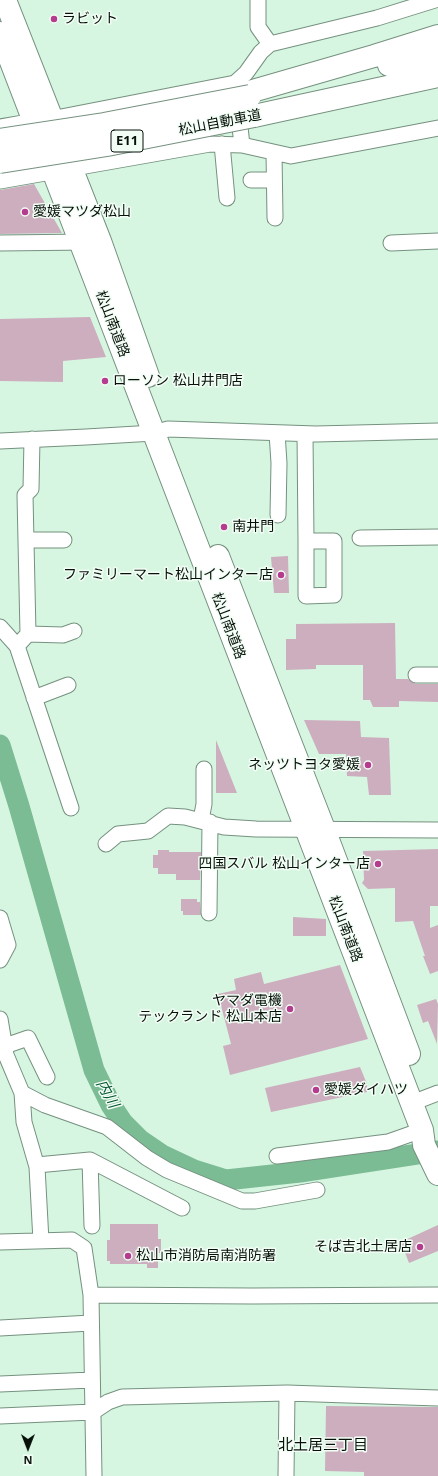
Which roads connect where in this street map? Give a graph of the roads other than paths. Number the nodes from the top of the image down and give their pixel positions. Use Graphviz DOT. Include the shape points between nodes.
graph roads {
  1 [pos="5,0"];
  2 [pos="258,0"];
  3 [pos="435,0"];
  4 [pos="438,36"];
  5 [pos="2,43"];
  6 [pos="270,44"];
  7 [pos="438,54"];
  8 [pos="438,76"];
  9 [pos="247,97"];
  10 [pos="61,117"];
  11 [pos="23,124"];
  12 [pos="0,127"];
  13 [pos="438,128"];
  14 [pos="0,140"];
  15 [pos="222,144"];
  16 [pos="242,145"];
  17 [pos="274,153"];
  18 [pos="0,162"];
  19 [pos="64,171"];
  20 [pos="251,180"];
  21 [pos="274,180"];
  22 [pos="0,182"];
  23 [pos="227,198"];
  24 [pos="275,218"];
  25 [pos="438,241"];
  26 [pos="90,242"];
  27 [pos="0,243"];
  28 [pos="391,243"];
  29 [pos="161,431"];
  30 [pos="438,431"];
  31 [pos="277,433"];
  32 [pos="305,434"];
  33 [pos="32,439"];
  34 [pos="0,441"];
  35 [pos="278,515"];
  36 [pos="438,537"];
  37 [pos="360,538"];
  38 [pos="26,540"];
  39 [pos="64,540"];
  40 [pos="306,541"];
  41 [pos="0,627"];
  42 [pos="74,631"];
  43 [pos="28,634"];
  44 [pos="17,646"];
  45 [pos="416,675"];
  46 [pos="438,675"];
  47 [pos="68,685"];
  48 [pos="34,698"];
  49 [pos="204,769"];
  50 [pos="71,808"];
  51 [pos="205,821"];
  52 [pos="315,829"];
  53 [pos="438,830"];
  54 [pos="106,844"];
  55 [pos="209,913"];
  56 [pos="0,918"];
  57 [pos="2,952"];
  58 [pos="0,1019"];
  59 [pos="4,1052"];
  60 [pos="47,1077"];
  61 [pos="22,1093"];
  62 [pos="425,1098"];
  63 [pos="428,1135"];
  64 [pos="278,1156"];
  65 [pos="90,1160"];
  66 [pos="37,1165"];
  67 [pos="438,1174"];
  68 [pos="317,1190"];
  69 [pos="182,1208"];
  70 [pos="92,1226"];
  71 [pos="41,1241"];
  72 [pos="0,1242"];
  73 [pos="91,1295"];
  74 [pos="438,1295"];
  75 [pos="91,1323"];
  76 [pos="0,1328"];
  77 [pos="92,1380"];
  78 [pos="0,1384"];
  79 [pos="287,1393"];
  80 [pos="438,1398"];
  81 [pos="93,1412"];
  82 [pos="0,1416"];
  83 [pos="94,1476"];
  84 [pos="286,1476"];
  1 -- 19 [label="highway, 松山南道路" via="49,116"];
  2 -- 6 [label="street" via="258,27"];
  3 -- 6 [label="street" via="377,18"];
  4 -- 9 [label="highway"];
  5 -- 19 [label="highway, 松山南道路"];
  6 -- 9 [label="street"];
  7 -- 9 [label="highway, 松山自動車道 / E11"];
  8 -- 9 [label="highway, 松山自動車道 / E11"];
  9 -- 10 [label="street"];
  9 -- 14 [label="highway, 松山自動車道 / E11, bridge" via="104,124"];
  9 -- 16 [label="street"];
  9 -- 18 [label="highway, 松山自動車道 / E11, bridge" via="107,145"];
  11 -- 12 [label="street"];
  13 -- 17 [label="street" via="291,156"];
  15 -- 16 [label="street"];
  15 -- 19 [label="street" via="162,152"];
  15 -- 23 [label="street"];
  16 -- 17 [label="street"];
  17 -- 21 [label="street"];
  19 -- 22 [label="street"];
  19 -- 26 [label="highway, 松山南道路"];
  20 -- 21 [label="street"];
  21 -- 24 [label="street"];
  25 -- 28 [label="street"];
  26 -- 27 [label="street"];
  26 -- 29 [label="highway, 松山南道路" via="142,361"];
  29 -- 31 [label="street"];
  29 -- 33 [label="street"];
  29 -- 52 [label="highway, 松山南道路"];
  30 -- 32 [label="street"];
  31 -- 32 [label="street"];
  31 -- 35 [label="street"];
  32 -- 40 [label="street"];
  33 -- 34 [label="street"];
  33 -- 38 [label="street" via="31,489 25,496"];
  36 -- 37 [label="street"];
  38 -- 39 [label="street"];
  38 -- 43 [label="street"];
  41 -- 44 [label="street"];
  42 -- 43 [label="street" via="63,635"];
  43 -- 44 [label="street"];
  44 -- 48 [label="street"];
  45 -- 46 [label="street"];
  47 -- 48 [label="street"];
  48 -- 50 [label="street"];
  49 -- 51 [label="street"];
  51 -- 52 [label="street" via="224,827 256,830"];
  51 -- 54 [label="street" via="168,816 148,831 118,834"];
  51 -- 55 [label="street"];
  52 -- 53 [label="street"];
  52 -- 62 [label="highway, 松山南道路"];
  56 -- 57 [label="street" via="8,945"];
  58 -- 59 [label="street"];
  59 -- 60 [label="street" via="28,1038"];
  59 -- 61 [label="street"];
  61 -- 66 [label="street" via="24,1122"];
  61 -- 68 [label="street" via="45,1105 107,1126 147,1158 167,1170 242,1200"];
  62 -- 63 [label="highway, 松山南道路"];
  63 -- 64 [label="street"];
  63 -- 67 [label="highway, 松山南道路"];
  65 -- 66 [label="street"];
  65 -- 69 [label="street"];
  65 -- 70 [label="street"];
  66 -- 71 [label="street"];
  71 -- 72 [label="street"];
  71 -- 73 [label="street" via="72,1240 84,1248"];
  73 -- 74 [label="street"];
  73 -- 75 [label="street"];
  75 -- 76 [label="street"];
  75 -- 77 [label="street"];
  77 -- 78 [label="street"];
  77 -- 81 [label="street"];
  79 -- 80 [label="street"];
  79 -- 81 [label="street" via="122,1397"];
  79 -- 84 [label="street"];
  81 -- 82 [label="street"];
  81 -- 83 [label="street"];
}
